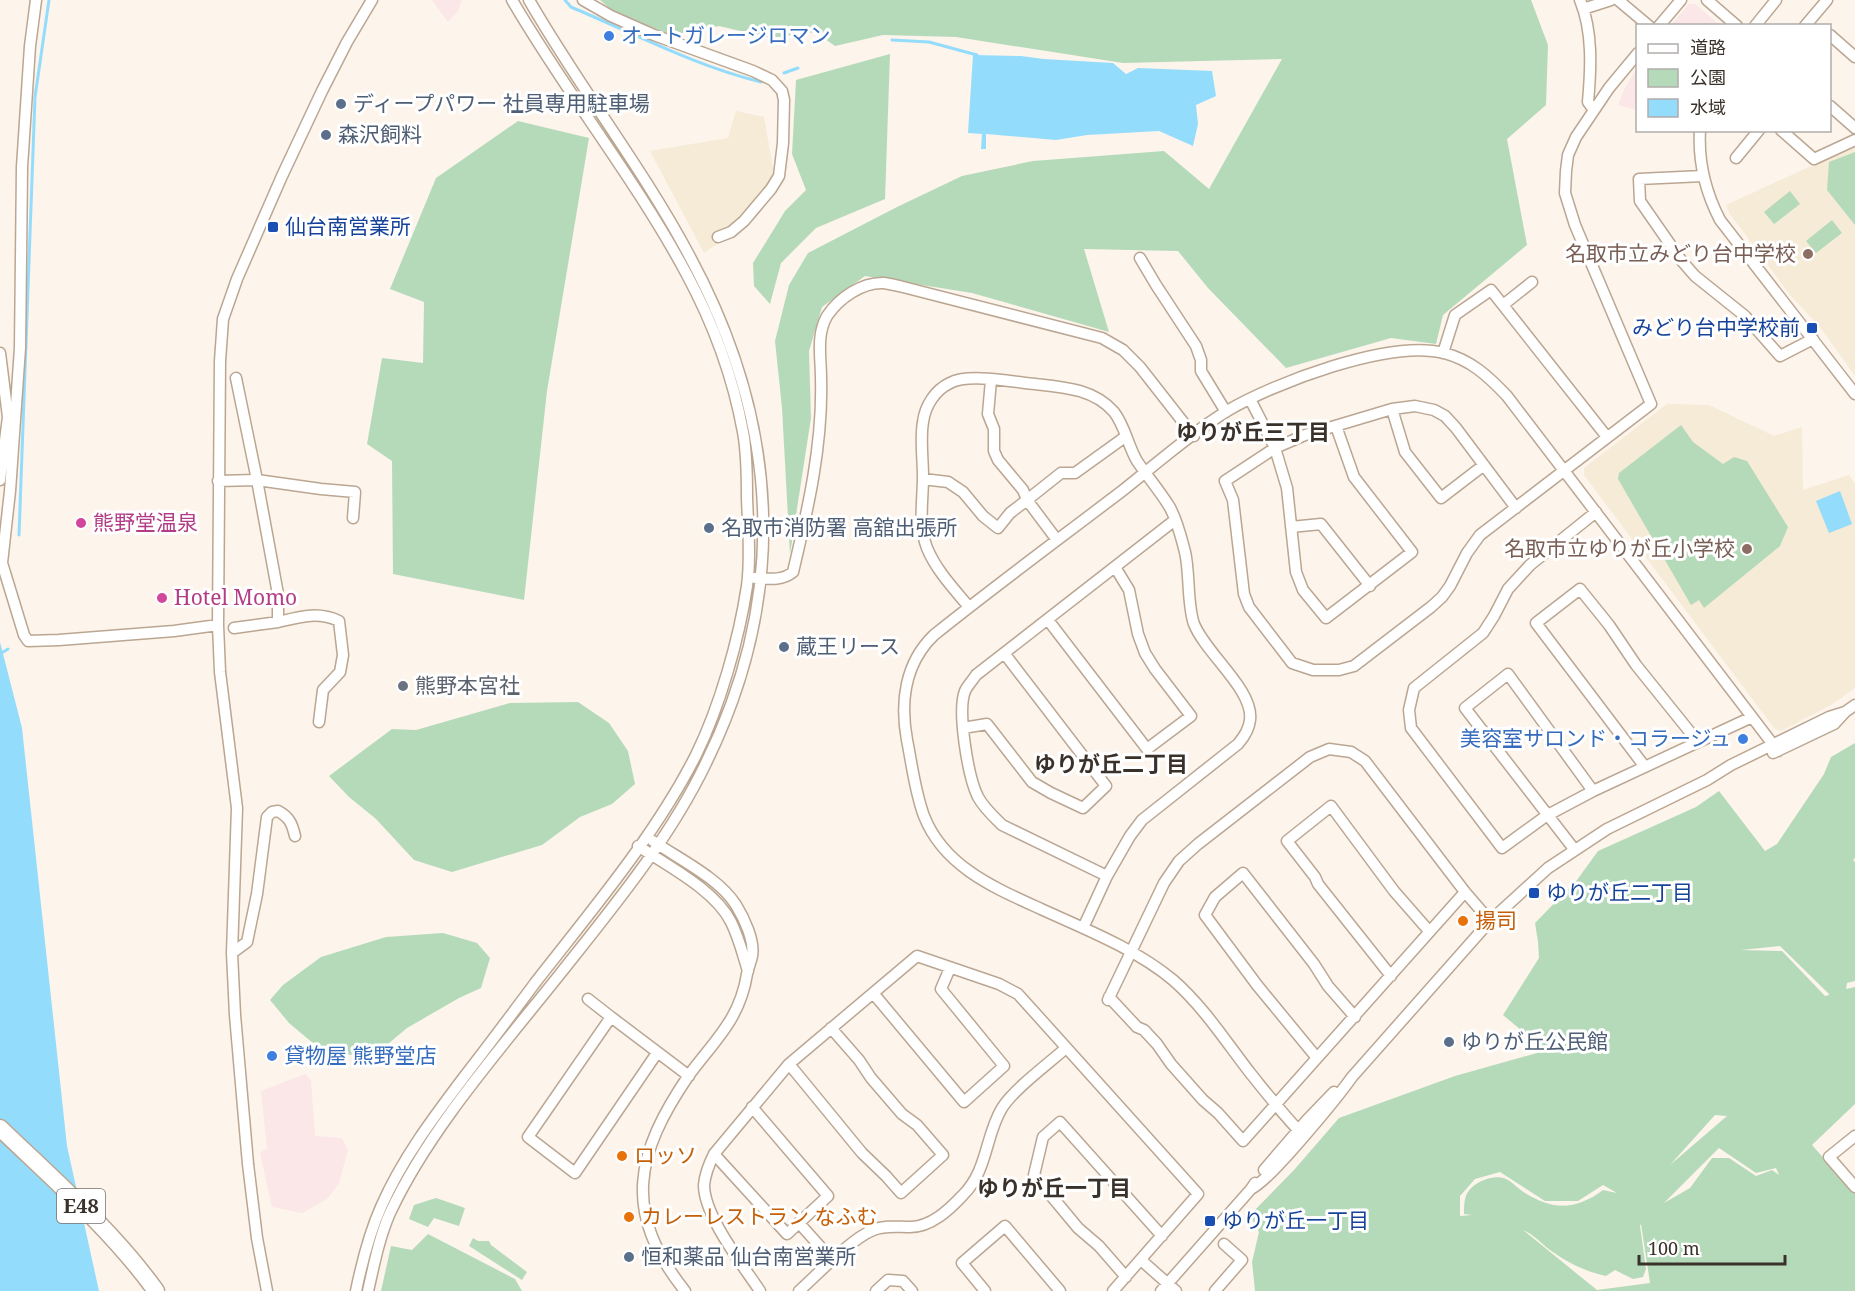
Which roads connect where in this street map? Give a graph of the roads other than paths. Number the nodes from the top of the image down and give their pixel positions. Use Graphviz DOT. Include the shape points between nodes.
graph roads {
  1 [pos="36,0"];
  2 [pos="372,0"];
  3 [pos="512,0"];
  4 [pos="529,0"];
  5 [pos="583,0"];
  6 [pos="1611,0"];
  7 [pos="1618,0"];
  8 [pos="1681,0"];
  9 [pos="1707,0"];
  10 [pos="1776,0"];
  11 [pos="1827,0"];
  12 [pos="1581,4"];
  13 [pos="1811,23"];
  14 [pos="1647,24"];
  15 [pos="1661,24"];
  16 [pos="1735,24"];
  17 [pos="1757,24"];
  18 [pos="1831,36"];
  19 [pos="1636,55"];
  20 [pos="1855,57"];
  21 [pos="1831,107"];
  22 [pos="1594,110"];
  23 [pos="1855,128"];
  24 [pos="1700,132"];
  25 [pos="1758,132"];
  26 [pos="1783,132"];
  27 [pos="1855,140"];
  28 [pos="1736,158"];
  29 [pos="1703,176"];
  30 [pos="718,237"];
  31 [pos="1140,258"];
  32 [pos="1532,282"];
  33 [pos="1503,305"];
  34 [pos="1813,339"];
  35 [pos="0,353"];
  36 [pos="1443,353"];
  37 [pos="236,378"];
  38 [pos="992,380"];
  39 [pos="1855,394"];
  40 [pos="1250,399"];
  41 [pos="1392,409"];
  42 [pos="1226,412"];
  43 [pos="1336,426"];
  44 [pos="1194,435"];
  45 [pos="1125,437"];
  46 [pos="1607,437"];
  47 [pos="1275,448"];
  48 [pos="1484,465"];
  49 [pos="1564,470"];
  50 [pos="1146,472"];
  51 [pos="923,479"];
  52 [pos="0,480"];
  53 [pos="257,480"];
  54 [pos="218,481"];
  55 [pos="1027,500"];
  56 [pos="1516,508"];
  57 [pos="1596,512"];
  58 [pos="353,518"];
  59 [pos="1175,520"];
  60 [pos="1291,527"];
  61 [pos="0,538"];
  62 [pos="1057,540"];
  63 [pos="3,558"];
  64 [pos="1115,567"];
  65 [pos="748,577"];
  66 [pos="762,578"];
  67 [pos="1370,586"];
  68 [pos="969,607"];
  69 [pos="1048,620"];
  70 [pos="278,622"];
  71 [pos="218,625"];
  72 [pos="234,628"];
  73 [pos="1004,653"];
  74 [pos="1855,705"];
  75 [pos="1752,717"];
  76 [pos="319,722"];
  77 [pos="963,728"];
  78 [pos="1698,742"];
  79 [pos="1775,748"];
  80 [pos="1645,767"];
  81 [pos="1593,791"];
  82 [pos="1546,816"];
  83 [pos="295,836"];
  84 [pos="645,836"];
  85 [pos="658,845"];
  86 [pos="638,846"];
  87 [pos="1574,849"];
  88 [pos="651,855"];
  89 [pos="1107,876"];
  90 [pos="1465,892"];
  91 [pos="1490,921"];
  92 [pos="1083,928"];
  93 [pos="1429,931"];
  94 [pos="1130,952"];
  95 [pos="232,953"];
  96 [pos="950,968"];
  97 [pos="748,971"];
  98 [pos="1391,976"];
  99 [pos="873,993"];
  100 [pos="588,999"];
  101 [pos="611,1017"];
  102 [pos="1354,1017"];
  103 [pos="831,1028"];
  104 [pos="1066,1048"];
  105 [pos="657,1053"];
  106 [pos="1317,1058"];
  107 [pos="789,1064"];
  108 [pos="689,1076"];
  109 [pos="1276,1104"];
  110 [pos="752,1107"];
  111 [pos="0,1128"];
  112 [pos="1301,1133"];
  113 [pos="1855,1136"];
  114 [pos="714,1154"];
  115 [pos="1855,1187"];
  116 [pos="799,1223"];
  117 [pos="1162,1236"];
  118 [pos="1224,1244"];
  119 [pos="1141,1260"];
  120 [pos="833,1261"];
  121 [pos="1126,1277"];
  122 [pos="1168,1289"];
  123 [pos="156,1291"];
  124 [pos="267,1291"];
  125 [pos="356,1291"];
  126 [pos="368,1291"];
  127 [pos="685,1291"];
  128 [pos="760,1291"];
  129 [pos="799,1291"];
  130 [pos="876,1291"];
  131 [pos="912,1291"];
  132 [pos="986,1291"];
  133 [pos="1060,1291"];
  134 [pos="1113,1291"];
  135 [pos="1215,1291"];
  1 -- 63 [label="street" via="22,167 20,348"];
  2 -- 54 [label="street" via="347,42 282,176 223,319"];
  3 -- 65 [label="street" via="653,219 708,321 726,367 743,433"];
  4 -- 66 [label="street" via="663,211 720,317 748,400 758,449 763,499"];
  5 -- 30 [label="street" via="654,35 753,70 772,80 782,91 779,176 744,221"];
  6 -- 12 [label="street"];
  7 -- 14 [label="street"];
  8 -- 15 [label="street"];
  9 -- 16 [label="street"];
  10 -- 17 [label="street"];
  11 -- 13 [label="street"];
  12 -- 22 [label="street" via="1592,61 1588,102"];
  18 -- 20 [label="street"];
  19 -- 22 [label="street"];
  21 -- 23 [label="street"];
  22 -- 46 [label="street" via="1568,155 1565,193 1651,404"];
  24 -- 29 [label="street"];
  25 -- 28 [label="street"];
  26 -- 27 [label="street" via="1814,159"];
  29 -- 34 [label="street" via="1720,220"];
  29 -- 34 [label="street" via="1639,179 1640,201 1695,276 1745,316 1780,356"];
  31 -- 42 [label="street" via="1196,346 1201,371"];
  32 -- 33 [label="street"];
  33 -- 36 [label="street" via="1491,290 1455,315"];
  33 -- 46 [label="street"];
  34 -- 39 [label="street"];
  35 -- 52 [label="street" via="8,417"];
  36 -- 40 [label="street" via="1408,350 1379,354 1283,384"];
  36 -- 49 [label="street" via="1485,373"];
  37 -- 53 [label="street"];
  38 -- 45 [label="street" via="1069,387 1087,393 1116,415"];
  38 -- 51 [label="street" via="952,382 938,391 927,406 922,423"];
  38 -- 55 [label="street" via="988,414 994,429 994,451"];
  40 -- 42 [label="street"];
  40 -- 47 [label="street"];
  41 -- 43 [label="street"];
  41 -- 48 [label="street" via="1415,406 1445,416"];
  41 -- 48 [label="street" via="1405,452 1441,498"];
  42 -- 44 [label="street"];
  43 -- 47 [label="street"];
  43 -- 67 [label="street" via="1354,477 1412,552"];
  44 -- 50 [label="street"];
  44 -- 66 [label="street" via="1140,367 1123,350 1102,338 906,288 883,283 863,286 840,300 826,317 819,341 822,411 793,572 779,579"];
  45 -- 50 [label="street"];
  45 -- 55 [label="street" via="1075,473 1061,473"];
  46 -- 49 [label="street"];
  47 -- 56 [label="street" via="1225,481 1233,501 1244,594 1249,607 1292,663 1313,670 1354,666 1431,607 1450,586 1480,535"];
  47 -- 60 [label="street" via="1287,488"];
  48 -- 56 [label="street"];
  49 -- 56 [label="street"];
  49 -- 57 [label="street"];
  50 -- 59 [label="street"];
  50 -- 62 [label="street"];
  51 -- 55 [label="street" via="948,483 963,492 998,528"];
  51 -- 68 [label="street" via="921,528 926,546 933,563"];
  53 -- 54 [label="street"];
  53 -- 58 [label="street" via="355,492"];
  53 -- 70 [label="street" via="278,594"];
  54 -- 71 [label="street"];
  55 -- 62 [label="street"];
  57 -- 75 [label="street"];
  57 -- 82 [label="street" via="1530,565 1508,590 1483,633 1414,688 1409,710 1411,728 1502,848"];
  59 -- 64 [label="street"];
  59 -- 89 [label="street" via="1186,555 1194,624 1246,695 1250,720 1238,744 1142,820"];
  60 -- 67 [label="street" via="1321,524"];
  60 -- 67 [label="street" via="1296,572 1303,590 1326,618"];
  61 -- 63 [label="street"];
  62 -- 68 [label="street"];
  63 -- 71 [label="street" via="28,640"];
  64 -- 69 [label="street"];
  64 -- 69 [label="street" via="1129,590 1145,653 1191,716 1147,749"];
  65 -- 66 [label="street"];
  65 -- 84 [label="street" via="717,702 694,758"];
  66 -- 85 [label="street" via="744,668 727,715 706,763"];
  68 -- 92 [label="street" via="928,640 914,662 904,697 906,735 924,815 947,852 976,877"];
  69 -- 73 [label="street"];
  70 -- 72 [label="street"];
  70 -- 76 [label="street" via="309,615 339,621 342,663 340,672 323,690"];
  71 -- 95 [label="street" via="237,808"];
  73 -- 77 [label="street" via="976,675 965,691"];
  73 -- 77 [label="street" via="1106,786 1083,808 1032,782 987,724"];
  74 -- 79 [label="street"];
  75 -- 78 [label="street"];
  75 -- 79 [label="street"];
  77 -- 89 [label="street" via="969,770 977,796 988,811 1002,825"];
  78 -- 80 [label="street"];
  78 -- 80 [label="street" via="1580,589 1536,623"];
  79 -- 87 [label="street" via="1607,829"];
  80 -- 81 [label="street"];
  81 -- 82 [label="street"];
  81 -- 82 [label="street" via="1508,674 1465,708"];
  82 -- 87 [label="street"];
  83 -- 95 [label="street" via="293,824 284,815 278,811 267,817 247,942"];
  84 -- 85 [label="street"];
  84 -- 86 [label="street"];
  85 -- 88 [label="street"];
  85 -- 97 [label="street" via="717,884 735,903 750,936 753,954"];
  86 -- 88 [label="street"];
  86 -- 125 [label="street" via="406,1158 379,1209"];
  87 -- 91 [label="street"];
  88 -- 97 [label="street" via="706,893 725,912 740,942"];
  88 -- 126 [label="street" via="431,1143 389,1216"];
  89 -- 92 [label="street"];
  90 -- 91 [label="street"];
  90 -- 93 [label="street"];
  90 -- 94 [label="street" via="1365,761 1351,752 1329,749 1310,757 1179,861"];
  91 -- 112 [label="street" via="1352,1077 1329,1096"];
  92 -- 94 [label="street"];
  93 -- 98 [label="street"];
  93 -- 98 [label="street" via="1331,806 1287,841"];
  94 -- 109 [label="street" via="1154,965 1194,1000"];
  94 -- 109 [label="street" via="1108,998 1144,1030 1203,1100 1244,1141"];
  95 -- 124 [label="street" via="248,1164"];
  96 -- 99 [label="street" via="917,956"];
  96 -- 99 [label="street" via="941,989 1004,1066 964,1102"];
  96 -- 104 [label="street" via="1018,994"];
  97 -- 108 [label="street" via="738,1007"];
  98 -- 102 [label="street"];
  99 -- 103 [label="street"];
  100 -- 101 [label="street"];
  101 -- 105 [label="street"];
  101 -- 105 [label="street" via="528,1137 575,1173"];
  102 -- 106 [label="street"];
  102 -- 106 [label="street" via="1243,873 1215,897 1204,915"];
  103 -- 107 [label="street"];
  103 -- 107 [label="street" via="902,1114 943,1155 901,1192 862,1154"];
  104 -- 117 [label="street" via="1198,1194"];
  104 -- 120 [label="street" via="1002,1108 976,1180 964,1195 926,1225 889,1226 861,1236"];
  105 -- 108 [label="street"];
  106 -- 109 [label="street"];
  107 -- 110 [label="street"];
  108 -- 127 [label="street" via="658,1126 645,1160 643,1184 644,1210 659,1255"];
  109 -- 112 [label="street"];
  110 -- 114 [label="street"];
  110 -- 116 [label="street" via="828,1196"];
  111 -- 123 [label="highway, E48" via="92,1217"];
  112 -- 122 [label="street" via="1257,1178"];
  113 -- 115 [label="street" via="1829,1157"];
  114 -- 116 [label="street" via="787,1234"];
  114 -- 128 [label="street" via="704,1184 706,1203"];
  116 -- 120 [label="street"];
  117 -- 119 [label="street"];
  117 -- 121 [label="street" via="1060,1122 1043,1137 1034,1175"];
  118 -- 135 [label="street" via="1242,1260"];
  119 -- 121 [label="street"];
  119 -- 122 [label="street"];
  120 -- 129 [label="street"];
  121 -- 134 [label="street"];
  130 -- 131 [label="street" via="888,1280 903,1281"];
  132 -- 133 [label="street" via="962,1263 1005,1226"];
}
